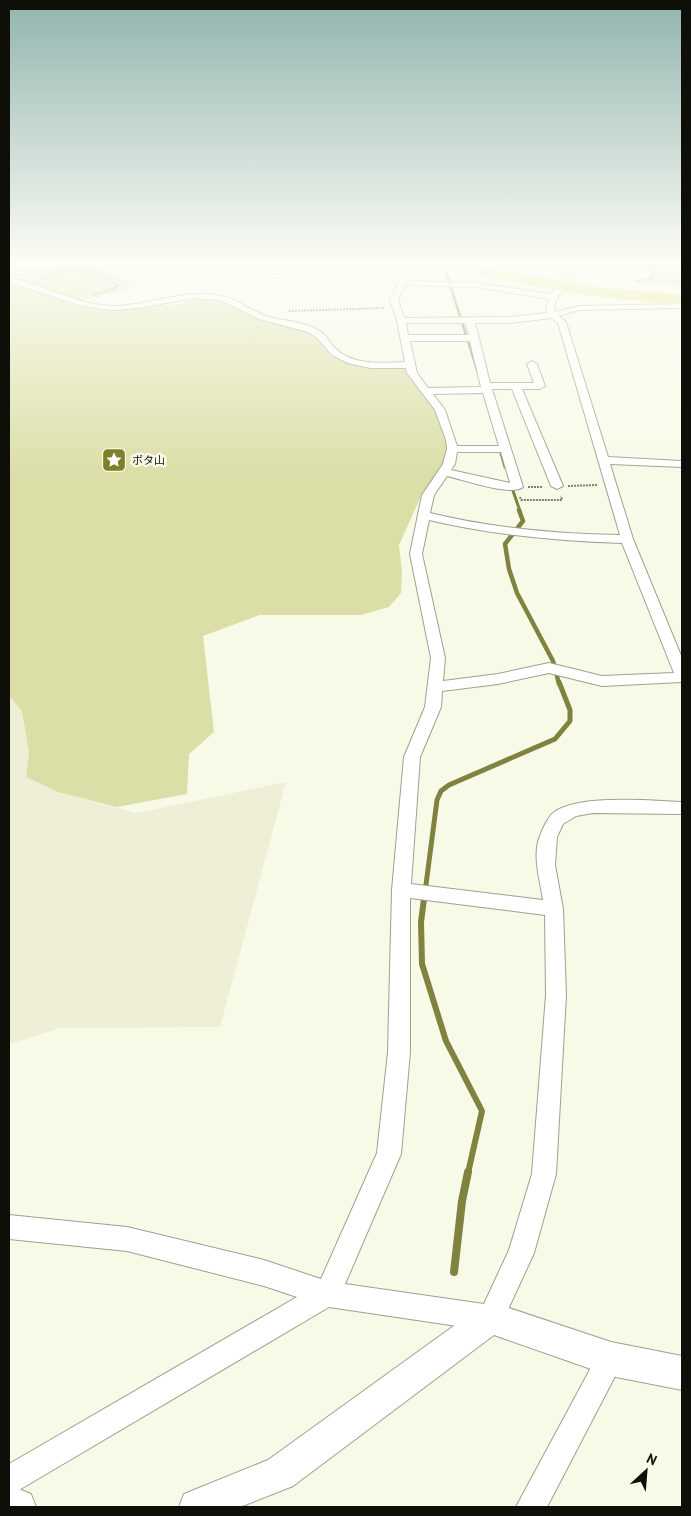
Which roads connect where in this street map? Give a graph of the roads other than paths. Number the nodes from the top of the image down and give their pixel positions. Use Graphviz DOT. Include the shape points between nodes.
graph roads {
  1 [pos="320,336"];
  2 [pos="566,336"];
  3 [pos="404,338"];
  4 [pos="473,338"];
  5 [pos="532,364"];
  6 [pos="409,365"];
  7 [pos="516,386"];
  8 [pos="485,389"];
  9 [pos="425,391"];
  10 [pos="452,449"];
  11 [pos="501,449"];
  12 [pos="604,460"];
  13 [pos="682,464"];
  14 [pos="444,472"];
  15 [pos="557,486"];
  16 [pos="425,515"];
  17 [pos="515,530"];
  18 [pos="627,539"];
  19 [pos="556,670"];
  20 [pos="682,676"];
  21 [pos="435,687"];
  22 [pos="682,808"];
  23 [pos="409,891"];
  24 [pos="554,909"];
  25 [pos="9,1227"];
  26 [pos="327,1294"];
  27 [pos="491,1318"];
  28 [pos="611,1360"];
  29 [pos="682,1373"];
  30 [pos="9,1480"];
  31 [pos="9,1503"];
  32 [pos="18,1507"];
  33 [pos="197,1507"];
  34 [pos="531,1507"];
  1 -- 6 [label="street" via="340,356 368,364"];
  2 -- 12 [label="street"];
  3 -- 4 [label="street"];
  3 -- 6 [label="street"];
  4 -- 8 [label="street"];
  5 -- 7 [label="street" via="540,386"];
  6 -- 9 [label="street"];
  7 -- 8 [label="street"];
  7 -- 15 [label="street"];
  8 -- 9 [label="street"];
  8 -- 11 [label="street"];
  9 -- 10 [label="street" via="440,410"];
  10 -- 11 [label="street"];
  10 -- 14 [label="street"];
  11 -- 14 [label="street" via="512,487"];
  12 -- 13 [label="street"];
  12 -- 18 [label="street"];
  14 -- 16 [label="street" via="428,496"];
  16 -- 17 [label="street" via="469,526"];
  16 -- 21 [label="street" via="416,554 438,658"];
  17 -- 18 [label="street" via="578,538"];
  18 -- 20 [label="street"];
  19 -- 20 [label="street" via="602,681"];
  19 -- 21 [label="street"];
  21 -- 23 [label="street" via="433,707 412,757"];
  22 -- 24 [label="street" via="593,807 571,811 557,820 548,837 546,865"];
  23 -- 24 [label="street"];
  23 -- 26 [label="street" via="389,1154"];
  24 -- 27 [label="street" via="556,995 544,1174 521,1254"];
  25 -- 26 [label="street" via="127,1239 264,1273"];
  26 -- 27 [label="street"];
  26 -- 30 [label="street"];
  27 -- 28 [label="street"];
  27 -- 33 [label="street" via="280,1473"];
  28 -- 29 [label="street"];
  28 -- 34 [label="street"];
  31 -- 32 [label="street"];
}
